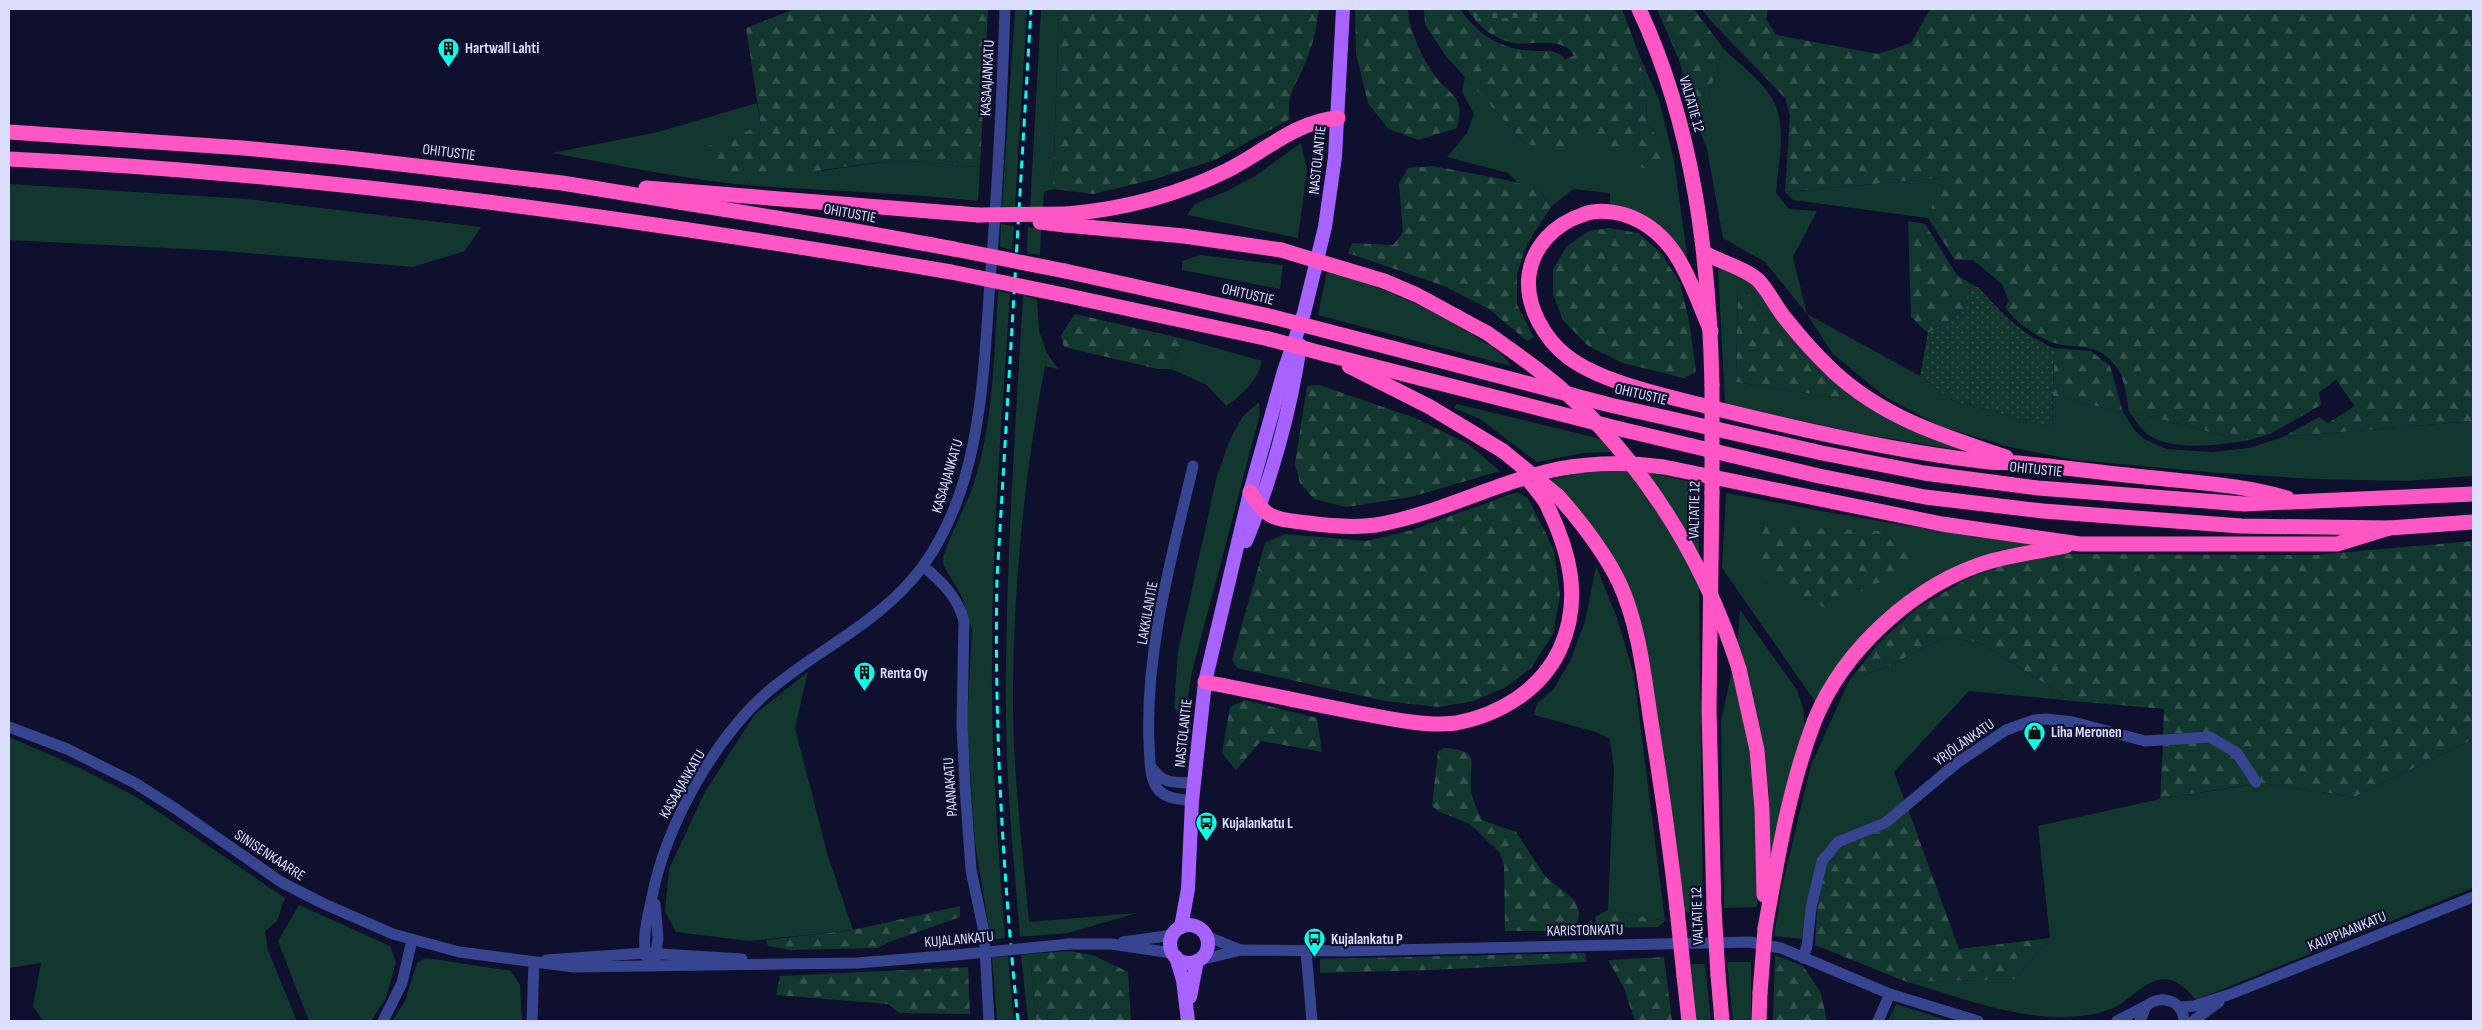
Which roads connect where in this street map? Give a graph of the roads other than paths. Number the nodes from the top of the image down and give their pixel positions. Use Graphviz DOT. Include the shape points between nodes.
graph roads {
  1 [pos="1005,9"];
  2 [pos="1343,9"];
  3 [pos="1639,9"];
  4 [pos="1338,118"];
  5 [pos="9,132"];
  6 [pos="9,159"];
  7 [pos="562,183"];
  8 [pos="1066,220"];
  9 [pos="1705,253"];
  10 [pos="1304,313"];
  11 [pos="1711,332"];
  12 [pos="1325,354"];
  13 [pos="2027,463"];
  14 [pos="1193,466"];
  15 [pos="1250,492"];
  16 [pos="2473,494"];
  17 [pos="1551,499"];
  18 [pos="2298,502"];
  19 [pos="1260,505"];
  20 [pos="2473,522"];
  21 [pos="2389,528"];
  22 [pos="2080,544"];
  23 [pos="923,566"];
  24 [pos="1229,583"];
  25 [pos="1205,682"];
  26 [pos="9,726"];
  27 [pos="1151,767"];
  28 [pos="2256,782"];
  29 [pos="1194,783"];
  30 [pos="1192,801"];
  31 [pos="659,868"];
  32 [pos="1188,889"];
  33 [pos="2473,896"];
  34 [pos="1765,929"];
  35 [pos="1177,931"];
  36 [pos="1202,932"];
  37 [pos="412,940"];
  38 [pos="1111,944"];
  39 [pos="1241,950"];
  40 [pos="1306,951"];
  41 [pos="645,953"];
  42 [pos="658,954"];
  43 [pos="1174,955"];
  44 [pos="1803,958"];
  45 [pos="1198,961"];
  46 [pos="534,962"];
  47 [pos="809,964"];
  48 [pos="651,965"];
  49 [pos="1890,994"];
  50 [pos="2231,994"];
  51 [pos="2146,1006"];
  52 [pos="2179,1007"];
  53 [pos="1188,1017"];
  54 [pos="383,1021"];
  55 [pos="532,1021"];
  56 [pos="989,1021"];
  57 [pos="1312,1021"];
  58 [pos="1689,1021"];
  59 [pos="1722,1021"];
  60 [pos="1760,1021"];
  61 [pos="1878,1021"];
  62 [pos="1978,1021"];
  63 [pos="2117,1021"];
  64 [pos="2140,1021"];
  65 [pos="2184,1021"];
  66 [pos="2193,1021"];
  1 -- 23 [label="street, KASAAJANKATU" via="997,184 975,436 960,494 942,536"];
  2 -- 4 [label="main road, NASTOLANTIE"];
  3 -- 9 [label="highway, VALTATIE 12" via="1678,113"];
  4 -- 8 [label="highway" via="1315,121 1295,130 1230,168 1176,193"];
  4 -- 10 [label="main road, NASTOLANTIE" via="1325,227"];
  5 -- 7 [label="highway, OHITUSTIE" via="262,150"];
  6 -- 12 [label="highway, bridge" via="343,185 530,207 774,242 951,272 1269,339"];
  7 -- 8 [label="highway, bridge"];
  7 -- 18 [label="highway, OHITUSTIE, bridge" via="954,249 1065,271 1272,317 1610,405 1924,473 2038,488 2244,504"];
  8 -- 34 [label="highway, bridge" via="1281,250 1384,281 1417,294 1487,333 1576,402 1626,456 1652,491 1691,552 1726,627 1740,669 1756,750 1762,809"];
  9 -- 11 [label="highway, VALTATIE 12"];
  9 -- 13 [label="highway" via="1759,282 1784,317 1835,372 1878,404 1938,435"];
  10 -- 15 [label="main road, NASTOLANTIE"];
  10 -- 19 [label="main road, NASTOLANTIE" via="1291,393"];
  11 -- 13 [label="highway" via="1688,274 1675,251 1645,222 1606,211 1586,213 1549,234 1533,260 1529,276 1535,314 1551,342 1593,372 1768,422 1938,454 1990,462"];
  11 -- 59 [label="highway, VALTATIE 12, bridge" via="1709,710 1714,908"];
  12 -- 17 [label="highway, bridge" via="1430,406 1503,451"];
  12 -- 21 [label="highway" via="1616,428 1819,476 1925,496 2043,512 2241,526"];
  13 -- 18 [label="highway" via="2248,488"];
  14 -- 27 [label="street, LAKKILANTIE" via="1160,613 1148,708"];
  15 -- 19 [label="highway"];
  15 -- 24 [label="main road, NASTOLANTIE"];
  16 -- 18 [label="highway, OHITUSTIE"];
  17 -- 25 [label="highway" via="1573,585 1566,634 1542,678 1500,709 1454,723 1419,722"];
  17 -- 58 [label="highway, bridge" via="1595,540 1620,584 1636,638 1666,815"];
  19 -- 22 [label="highway" via="1268,514 1291,521 1334,526 1375,525 1426,512 1556,469 1626,462 1942,524"];
  19 -- 24 [label="main road, NASTOLANTIE"];
  20 -- 21 [label="highway"];
  21 -- 22 [label="highway" via="2337,544"];
  22 -- 34 [label="highway" via="1991,561 1952,577 1901,608 1875,632 1833,686 1815,721 1798,771"];
  23 -- 31 [label="street, KASAAJANKATU" via="874,617 774,686 735,726 684,806"];
  23 -- 56 [label="street, PAANAKATU" via="952,594 964,621 962,724 966,796 971,870 984,932"];
  24 -- 25 [label="main road, NASTOLANTIE"];
  25 -- 29 [label="main road, NASTOLANTIE"];
  26 -- 37 [label="street, SINISENKAARRE" via="67,749 135,783 281,882 349,916"];
  27 -- 29 [label="street" via="1159,778"];
  27 -- 30 [label="street, LAKKILANTIE" via="1157,788 1164,794"];
  28 -- 44 [label="street, YRJÖLÄNKATU" via="2237,753 2210,737 2145,741 2073,722 2034,720 2006,730 1885,823 1838,842 1822,861"];
  29 -- 30 [label="main road, NASTOLANTIE"];
  30 -- 32 [label="main road, NASTOLANTIE"];
  31 -- 41 [label="street, KASAAJANKATU" via="650,904"];
  31 -- 42 [label="street, KASAAJANKATU" via="655,900"];
  32 -- 35 [label="main road, NASTOLANTIE"];
  32 -- 36 [label="main road, NASTOLANTIE"];
  33 -- 50 [label="street, KAUPPIAANKATU"];
  34 -- 60 [label="highway, bridge"];
  35 -- 36 [label="main road" via="1191,925"];
  35 -- 38 [label="street, KUJALANKATU"];
  35 -- 43 [label="main road" via="1170,944"];
  36 -- 39 [label="street, KARISTONKATU"];
  36 -- 45 [label="main road" via="1206,952"];
  37 -- 46 [label="street, SINISENKAARRE" via="480,956"];
  37 -- 54 [label="street" via="402,983"];
  38 -- 43 [label="street, KUJALANKATU"];
  38 -- 47 [label="street, KUJALANKATU, bridge" via="1069,944 857,963"];
  39 -- 40 [label="street, KARISTONKATU"];
  39 -- 45 [label="street, KARISTONKATU"];
  40 -- 44 [label="street, KARISTONKATU" via="1750,942 1781,948"];
  40 -- 57 [label="street"];
  41 -- 42 [label="street, SINISENKAARRE"];
  41 -- 46 [label="street, SINISENKAARRE"];
  41 -- 48 [label="street"];
  42 -- 47 [label="street, KUJALANKATU"];
  42 -- 48 [label="street"];
  43 -- 45 [label="main road" via="1183,962"];
  43 -- 53 [label="main road" via="1180,967"];
  44 -- 49 [label="street, KARISTONKATU"];
  45 -- 53 [label="main road"];
  46 -- 48 [label="street, SINISENKAARRE" via="574,967"];
  46 -- 55 [label="street"];
  47 -- 48 [label="street, KUJALANKATU"];
  49 -- 61 [label="street"];
  49 -- 62 [label="street"];
  50 -- 52 [label="street, KAUPPIAANKATU" via="2194,1006"];
  50 -- 66 [label="street, KAUPPIAANKATU"];
  51 -- 52 [label="street" via="2166,999"];
  51 -- 63 [label="street"];
  51 -- 64 [label="street"];
  52 -- 65 [label="street"];
}
